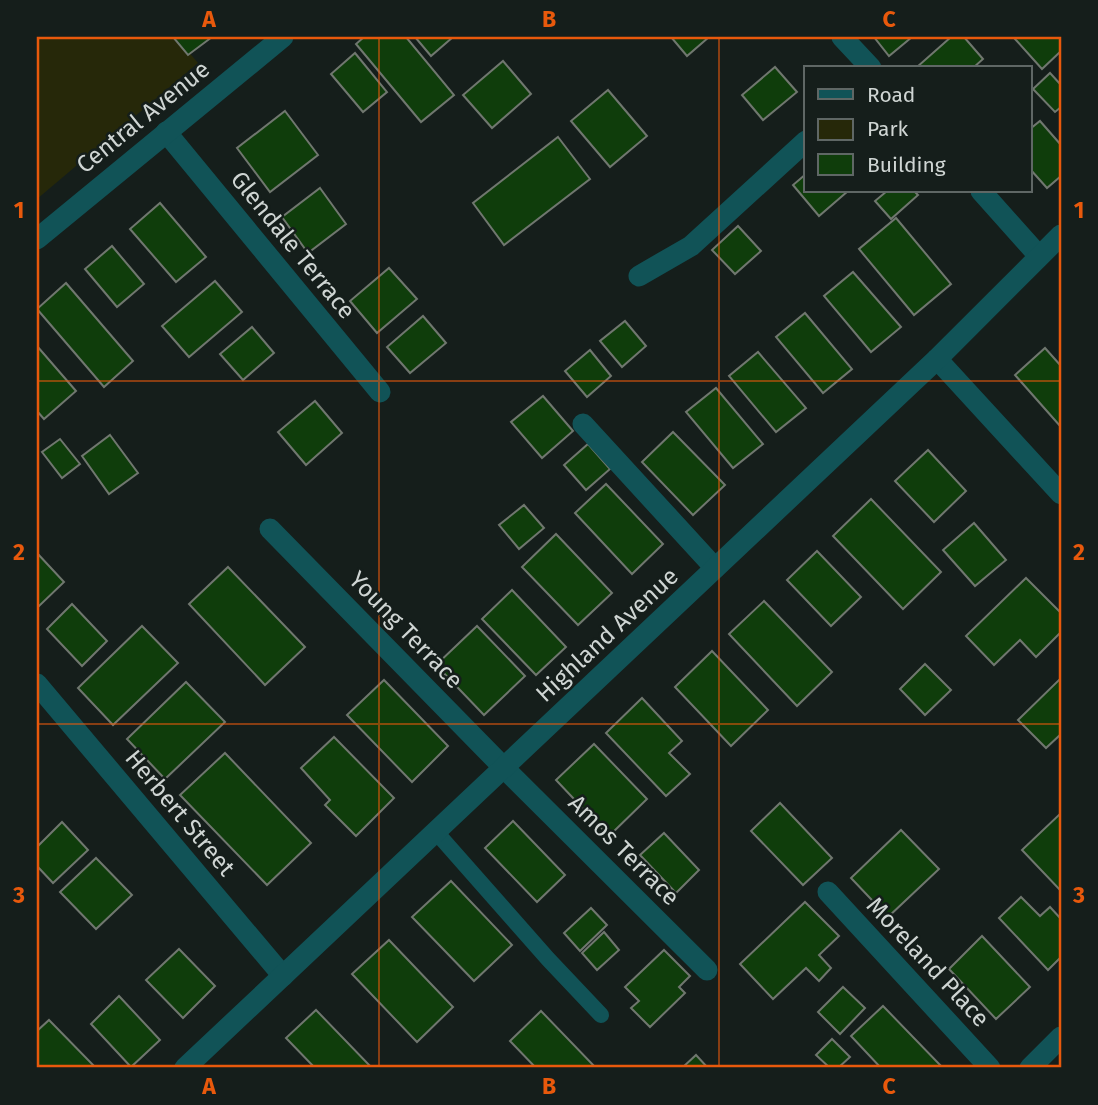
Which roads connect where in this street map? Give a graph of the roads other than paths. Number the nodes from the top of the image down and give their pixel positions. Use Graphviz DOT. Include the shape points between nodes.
graph roads {
  1 [pos="283,37"];
  2 [pos="842,37"];
  3 [pos="869,66"];
  4 [pos="166,132"];
  5 [pos="804,143"];
  6 [pos="982,192"];
  7 [pos="1061,235"];
  8 [pos="37,239"];
  9 [pos="1040,256"];
  10 [pos="639,276"];
  11 [pos="937,359"];
  12 [pos="380,392"];
  13 [pos="583,424"];
  14 [pos="1061,494"];
  15 [pos="270,529"];
  16 [pos="715,568"];
  17 [pos="37,684"];
  18 [pos="504,768"];
  19 [pos="436,832"];
  20 [pos="828,892"];
  21 [pos="707,970"];
  22 [pos="283,976"];
  23 [pos="601,1015"];
  24 [pos="1061,1037"];
  25 [pos="185,1068"];
  26 [pos="990,1068"];
  27 [pos="1030,1068"];
  1 -- 4 [label="street, Central Avenue"];
  2 -- 3 [label="street"];
  4 -- 8 [label="street, Central Avenue"];
  4 -- 12 [label="street, Glendale Terrace"];
  5 -- 10 [label="street" via="691,246"];
  6 -- 9 [label="street"];
  7 -- 9 [label="street, Highland Avenue"];
  9 -- 11 [label="street, Highland Avenue"];
  11 -- 14 [label="street"];
  11 -- 16 [label="street, Highland Avenue"];
  13 -- 16 [label="street"];
  15 -- 18 [label="street, Young Terrace"];
  16 -- 18 [label="street, Highland Avenue"];
  17 -- 22 [label="street, Herbert Street"];
  18 -- 19 [label="street, Highland Avenue"];
  18 -- 21 [label="street, Amos Terrace"];
  19 -- 22 [label="street, Highland Avenue"];
  19 -- 23 [label="lane"];
  20 -- 26 [label="street, Moreland Place"];
  22 -- 25 [label="street, Highland Avenue"];
  24 -- 27 [label="street"];
}
